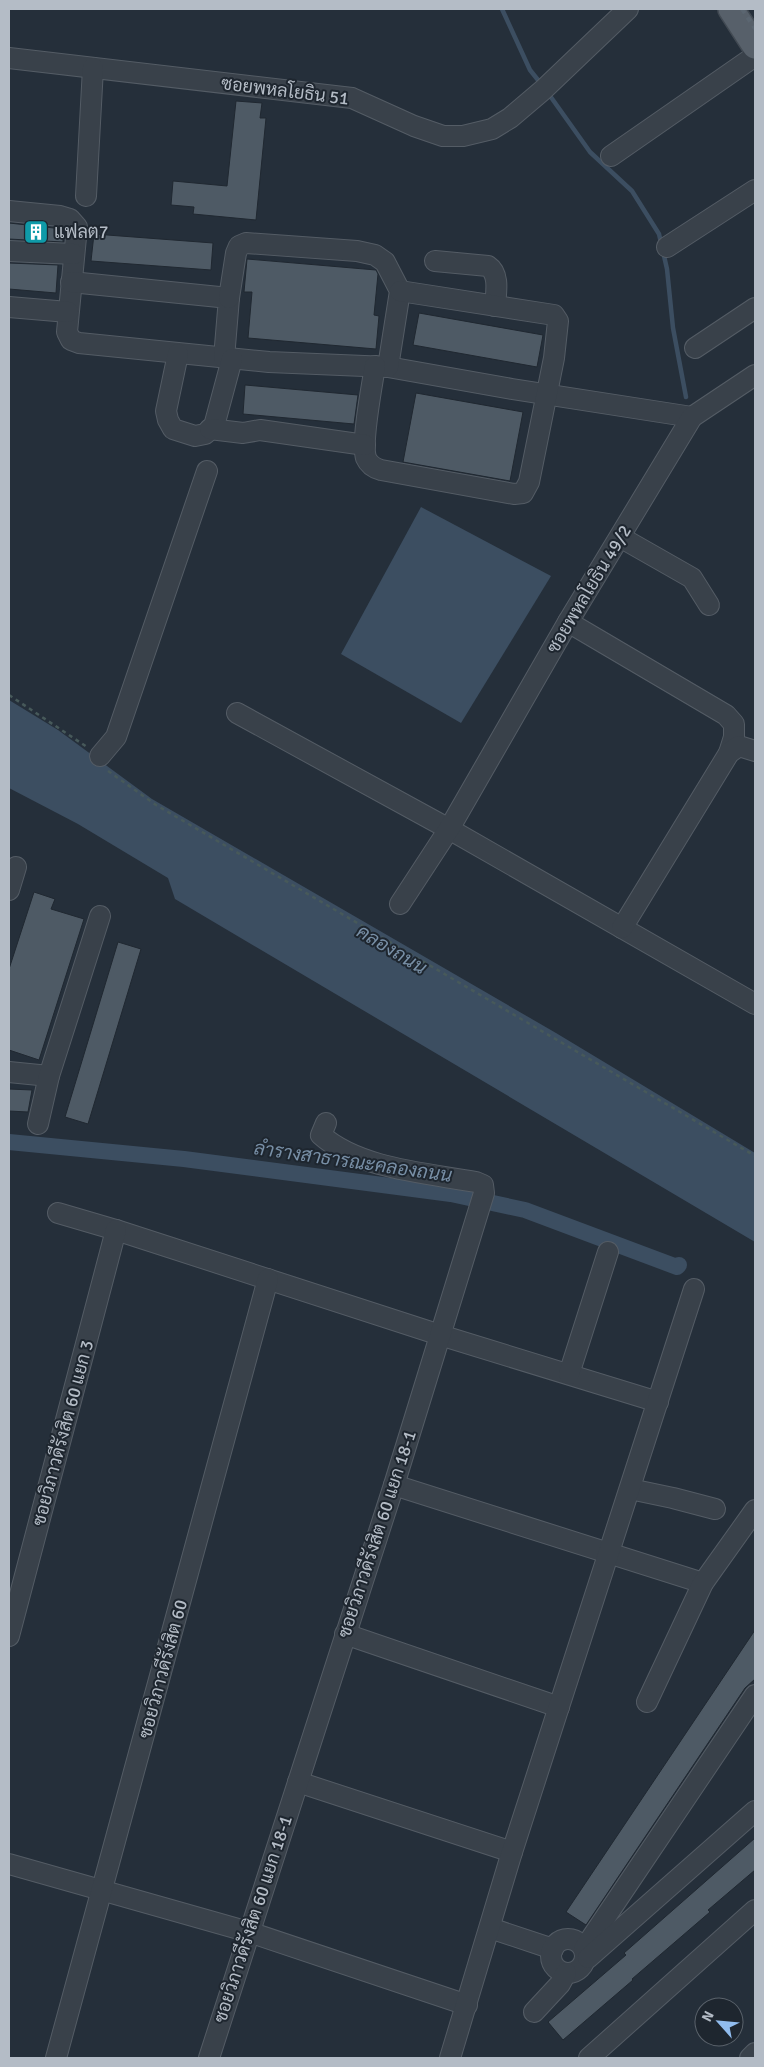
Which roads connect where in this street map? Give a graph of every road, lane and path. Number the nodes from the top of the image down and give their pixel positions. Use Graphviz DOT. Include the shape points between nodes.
graph roads {
  1 [pos="628,9"];
  2 [pos="731,9"];
  3 [pos="755,46"];
  4 [pos="755,56"];
  5 [pos="9,58"];
  6 [pos="92,73"];
  7 [pos="51,75"];
  8 [pos="611,156"];
  9 [pos="755,190"];
  10 [pos="86,196"];
  11 [pos="9,211"];
  12 [pos="667,247"];
  13 [pos="9,251"];
  14 [pos="74,254"];
  15 [pos="435,261"];
  16 [pos="71,282"];
  17 [pos="400,291"];
  18 [pos="228,298"];
  19 [pos="495,306"];
  20 [pos="9,307"];
  21 [pos="755,308"];
  22 [pos="68,312"];
  23 [pos="694,348"];
  24 [pos="178,354"];
  25 [pos="228,359"];
  26 [pos="382,367"];
  27 [pos="755,375"];
  28 [pos="547,394"];
  29 [pos="692,417"];
  30 [pos="210,430"];
  31 [pos="365,445"];
  32 [pos="207,471"];
  33 [pos="620,536"];
  34 [pos="709,605"];
  35 [pos="568,622"];
  36 [pos="9,695"];
  37 [pos="237,713"];
  38 [pos="755,751"];
  39 [pos="729,753"];
  40 [pos="100,756"];
  41 [pos="449,829"];
  42 [pos="16,867"];
  43 [pos="9,890"];
  44 [pos="400,904"];
  45 [pos="100,916"];
  46 [pos="622,928"];
  47 [pos="755,1004"];
  48 [pos="9,1072"];
  49 [pos="49,1076"];
  50 [pos="326,1123"];
  51 [pos="38,1124"];
  52 [pos="755,1156"];
  53 [pos="58,1213"];
  54 [pos="116,1230"];
  55 [pos="608,1252"];
  56 [pos="268,1279"];
  57 [pos="694,1289"];
  58 [pos="440,1335"];
  59 [pos="569,1374"];
  60 [pos="658,1402"];
  61 [pos="394,1485"];
  62 [pos="630,1489"];
  63 [pos="715,1509"];
  64 [pos="755,1510"];
  65 [pos="608,1554"];
  66 [pos="703,1583"];
  67 [pos="346,1634"];
  68 [pos="9,1636"];
  69 [pos="755,1695"];
  70 [pos="647,1702"];
  71 [pos="559,1707"];
  72 [pos="298,1782"];
  73 [pos="755,1810"];
  74 [pos="512,1852"];
  75 [pos="9,1864"];
  76 [pos="103,1891"];
  77 [pos="755,1910"];
  78 [pos="490,1928"];
  79 [pos="249,1932"];
  80 [pos="553,1949"];
  81 [pos="584,1955"];
  82 [pos="566,1973"];
  83 [pos="467,2005"];
  84 [pos="534,2012"];
  85 [pos="755,2053"];
  86 [pos="56,2058"];
  87 [pos="209,2058"];
  88 [pos="450,2058"];
  89 [pos="589,2058"];
  90 [pos="750,2058"];
  1 -- 6 [label="street, ซอยพหลโยธิน 51" via="510,118 492,129 463,136 443,136 352,98"];
  2 -- 3 [label="main road"];
  4 -- 8 [label="street"];
  5 -- 6 [label="street, ซอยพหลโยธิน 51"];
  6 -- 7 [label="street"];
  6 -- 10 [label="street"];
  9 -- 12 [label="street"];
  11 -- 14 [label="street" via="70,219 77,227"];
  13 -- 14 [label="street"];
  14 -- 16 [label="street"];
  15 -- 19 [label="street" via="488,266 494,270"];
  16 -- 18 [label="street"];
  16 -- 22 [label="street"];
  17 -- 18 [label="street" via="385,262 375,255 246,243 239,246 236,253"];
  17 -- 19 [label="street"];
  17 -- 26 [label="street"];
  18 -- 25 [label="street"];
  19 -- 28 [label="street" via="554,315 558,321"];
  20 -- 22 [label="street"];
  21 -- 23 [label="street"];
  22 -- 24 [label="street" via="66,332 71,340"];
  24 -- 25 [label="street"];
  24 -- 30 [label="street" via="166,411 168,420 173,429 184,434 195,436"];
  25 -- 26 [label="street"];
  25 -- 30 [label="street" via="214,426"];
  26 -- 28 [label="street"];
  26 -- 31 [label="street"];
  27 -- 29 [label="street, ซอยพหลโยธิน 49/2"];
  28 -- 29 [label="street"];
  28 -- 31 [label="street" via="529,482 523,493 381,470 372,467"];
  29 -- 33 [label="street, ซอยพหลโยธิน 49/2"];
  30 -- 31 [label="street" via="243,433 260,430"];
  32 -- 40 [label="street" via="116,738"];
  33 -- 34 [label="street" via="692,578"];
  33 -- 35 [label="street, ซอยพหลโยธิน 49/2"];
  35 -- 39 [label="street" via="726,715 734,724"];
  35 -- 41 [label="street, ซอยพหลโยธิน 49/2"];
  36 -- 40 [label="path"];
  37 -- 41 [label="street"];
  38 -- 39 [label="street" via="739,746"];
  39 -- 46 [label="street"];
  40 -- 52 [label="path" via="96,764 156,805"];
  41 -- 44 [label="street, ซอยพหลโยธิน 49/2"];
  41 -- 46 [label="street"];
  42 -- 43 [label="street"];
  45 -- 49 [label="street"];
  46 -- 47 [label="street"];
  48 -- 49 [label="street"];
  49 -- 51 [label="street"];
  50 -- 58 [label="street, ซอยวิภาวดีรังสิต 60 แยก 18-1" via="321,1135 354,1157 483,1186 482,1201"];
  53 -- 54 [label="street"];
  54 -- 56 [label="street"];
  54 -- 68 [label="street, ซอยวิภาวดีรังสิต 60 แยก 3"];
  55 -- 59 [label="street"];
  56 -- 58 [label="street"];
  56 -- 76 [label="street, ซอยวิภาวดีรังสิต 60"];
  57 -- 60 [label="street"];
  58 -- 59 [label="street"];
  58 -- 61 [label="street, ซอยวิภาวดีรังสิต 60 แยก 18-1"];
  59 -- 60 [label="street"];
  60 -- 62 [label="street"];
  61 -- 65 [label="street"];
  61 -- 67 [label="street, ซอยวิภาวดีรังสิต 60 แยก 18-1"];
  62 -- 63 [label="street"];
  62 -- 65 [label="street"];
  64 -- 66 [label="street"];
  65 -- 66 [label="street"];
  65 -- 71 [label="street"];
  66 -- 70 [label="street"];
  67 -- 71 [label="street"];
  67 -- 72 [label="street, ซอยวิภาวดีรังสิต 60 แยก 18-1"];
  69 -- 81 [label="street"];
  71 -- 74 [label="street"];
  72 -- 74 [label="street"];
  72 -- 79 [label="street, ซอยวิภาวดีรังสิต 60 แยก 18-1"];
  73 -- 81 [label="street"];
  74 -- 78 [label="street"];
  75 -- 76 [label="street"];
  76 -- 79 [label="street"];
  76 -- 86 [label="street, ซอยวิภาวดีรังสิต 60"];
  77 -- 89 [label="street"];
  78 -- 80 [label="street"];
  78 -- 83 [label="street"];
  79 -- 83 [label="street"];
  79 -- 87 [label="street, ซอยวิภาวดีรังสิต 60 แยก 18-1"];
  80 -- 81 [label="street" via="561,1940 568,1939 580,1943"];
  80 -- 82 [label="street" via="554,1966"];
  81 -- 82 [label="street" via="580,1969"];
  82 -- 84 [label="street"];
  83 -- 88 [label="street"];
  85 -- 90 [label="street"];
}
